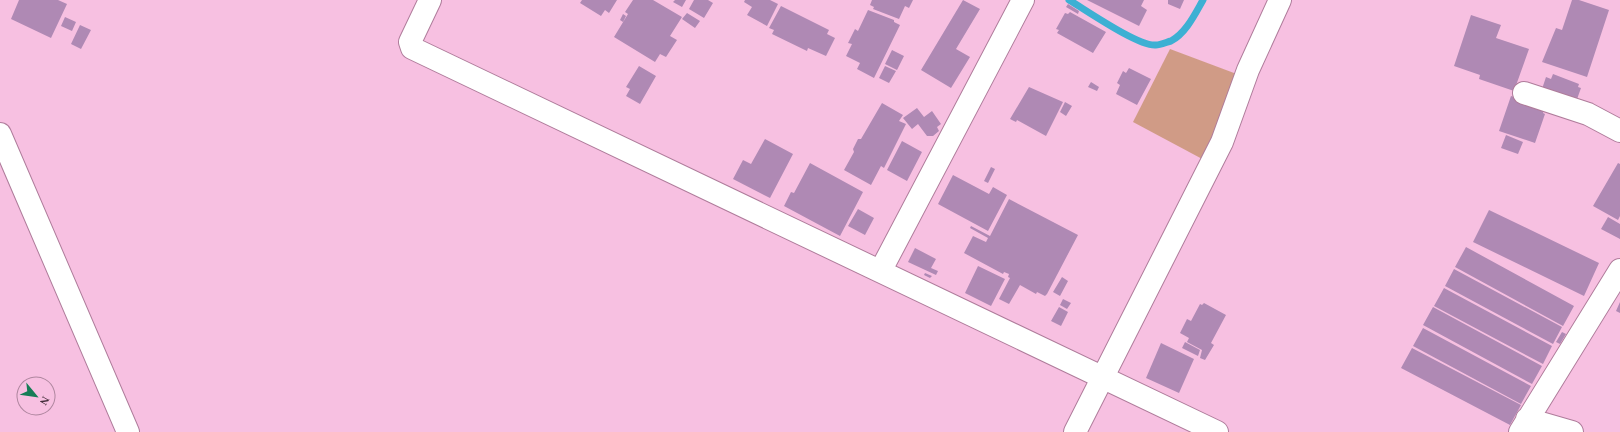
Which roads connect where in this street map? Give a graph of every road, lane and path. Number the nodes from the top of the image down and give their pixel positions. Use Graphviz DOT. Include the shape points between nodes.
graph roads {
  1 [pos="430,0"];
  2 [pos="1023,0"];
  3 [pos="1280,0"];
  4 [pos="1524,93"];
  5 [pos="1620,131"];
  6 [pos="0,134"];
  7 [pos="881,270"];
  8 [pos="1620,270"];
  9 [pos="1102,377"];
  10 [pos="1524,425"];
  11 [pos="128,432"];
  12 [pos="1075,432"];
  13 [pos="1217,432"];
  14 [pos="1572,432"];
  1 -- 7 [label="street" via="410,42 412,48"];
  2 -- 7 [label="street"];
  3 -- 9 [label="street" via="1248,70 1222,142"];
  4 -- 5 [label="street" via="1588,114"];
  6 -- 11 [label="street"];
  7 -- 9 [label="street"];
  8 -- 10 [label="street"];
  9 -- 12 [label="street"];
  9 -- 13 [label="street"];
  10 -- 14 [label="street"];
}
